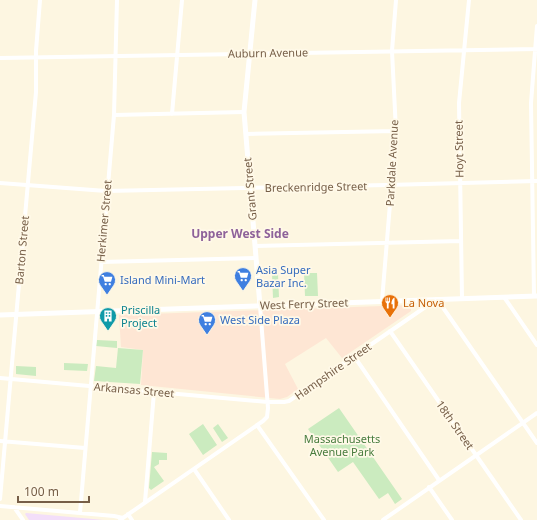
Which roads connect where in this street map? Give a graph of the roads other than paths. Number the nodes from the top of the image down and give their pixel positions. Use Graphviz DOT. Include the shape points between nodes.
graph roads {
  1 [pos="40,0"];
  2 [pos="117,0"];
  3 [pos="182,0"];
  4 [pos="255,0"];
  5 [pos="396,0"];
  6 [pos="469,0"];
  7 [pos="537,26"];
  8 [pos="536,49"];
  9 [pos="463,50"];
  10 [pos="392,51"];
  11 [pos="249,54"];
  12 [pos="177,55"];
  13 [pos="115,56"];
  14 [pos="35,57"];
  15 [pos="0,58"];
  16 [pos="244,112"];
  17 [pos="172,114"];
  18 [pos="114,115"];
  19 [pos="396,131"];
  20 [pos="246,134"];
  21 [pos="535,181"];
  22 [pos="0,183"];
  23 [pos="460,183"];
  24 [pos="28,185"];
  25 [pos="392,185"];
  26 [pos="250,188"];
  27 [pos="106,191"];
  28 [pos="461,241"];
  29 [pos="387,243"];
  30 [pos="255,246"];
  31 [pos="256,258"];
  32 [pos="101,262"];
  33 [pos="536,296"];
  34 [pos="504,297"];
  35 [pos="462,299"];
  36 [pos="437,300"];
  37 [pos="382,301"];
  38 [pos="260,306"];
  39 [pos="96,312"];
  40 [pos="16,314"];
  41 [pos="0,315"];
  42 [pos="390,331"];
  43 [pos="537,345"];
  44 [pos="354,356"];
  45 [pos="0,378"];
  46 [pos="11,379"];
  47 [pos="90,386"];
  48 [pos="154,392"];
  49 [pos="268,402"];
  50 [pos="537,413"];
  51 [pos="523,423"];
  52 [pos="257,425"];
  53 [pos="0,441"];
  54 [pos="5,441"];
  55 [pos="537,443"];
  56 [pos="85,448"];
  57 [pos="476,455"];
  58 [pos="194,469"];
  59 [pos="439,480"];
  60 [pos="429,487"];
  61 [pos="0,499"];
  62 [pos="145,502"];
  63 [pos="0,506"];
  64 [pos="14,507"];
  65 [pos="80,513"];
  66 [pos="128,514"];
  67 [pos="121,519"];
  68 [pos="23,520"];
  69 [pos="132,520"];
  70 [pos="228,520"];
  71 [pos="324,520"];
  72 [pos="383,520"];
  73 [pos="452,520"];
  74 [pos="521,520"];
  1 -- 14 [label="street, Barton Street"];
  2 -- 13 [label="street, Herkimer Street"];
  3 -- 12 [label="street"];
  4 -- 11 [label="street, Grant Street"];
  5 -- 10 [label="street, Parkdale Avenue"];
  6 -- 9 [label="street, Hoyt Street"];
  7 -- 8 [label="street"];
  8 -- 9 [label="street, Auburn Avenue"];
  8 -- 21 [label="street" via="531,103"];
  9 -- 10 [label="street, Auburn Avenue"];
  9 -- 23 [label="street, Hoyt Street" via="459,103"];
  10 -- 11 [label="street, Auburn Avenue"];
  10 -- 19 [label="street, Parkdale Avenue"];
  11 -- 12 [label="street, Auburn Avenue"];
  11 -- 16 [label="street, Grant Street"];
  12 -- 13 [label="street, Auburn Avenue"];
  12 -- 17 [label="street"];
  13 -- 14 [label="street, Auburn Avenue"];
  13 -- 18 [label="street, Herkimer Street"];
  14 -- 15 [label="street, Auburn Avenue"];
  14 -- 24 [label="street, Barton Street" via="36,92"];
  16 -- 17 [label="street"];
  16 -- 20 [label="street, Grant Street"];
  17 -- 18 [label="street"];
  18 -- 27 [label="street, Herkimer Street"];
  19 -- 20 [label="street"];
  19 -- 25 [label="street, Parkdale Avenue"];
  20 -- 26 [label="street, Grant Street"];
  21 -- 23 [label="street, Breckenridge Street"];
  21 -- 33 [label="street"];
  22 -- 24 [label="street, Breckenridge Street"];
  23 -- 25 [label="street, Breckenridge Street"];
  23 -- 28 [label="street, Hoyt Street"];
  24 -- 27 [label="street, Breckenridge Street"];
  24 -- 40 [label="street, Barton Street"];
  25 -- 26 [label="street, Breckenridge Street"];
  25 -- 29 [label="street, Parkdale Avenue"];
  26 -- 27 [label="street, Breckenridge Street"];
  26 -- 30 [label="street, Grant Street"];
  27 -- 32 [label="street, Herkimer Street"];
  28 -- 29 [label="street"];
  28 -- 35 [label="street, Hoyt Street"];
  29 -- 30 [label="street"];
  29 -- 37 [label="street, Parkdale Avenue"];
  30 -- 31 [label="street, Grant Street"];
  31 -- 32 [label="street"];
  31 -- 38 [label="street, Grant Street"];
  32 -- 39 [label="street, Herkimer Street"];
  33 -- 34 [label="street, West Ferry Street"];
  34 -- 35 [label="street, West Ferry Street"];
  34 -- 43 [label="street"];
  35 -- 36 [label="street, West Ferry Street"];
  36 -- 37 [label="street, West Ferry Street"];
  36 -- 42 [label="street, Hampshire Street"];
  36 -- 51 [label="street"];
  37 -- 38 [label="street, West Ferry Street"];
  38 -- 39 [label="street, West Ferry Street"];
  38 -- 49 [label="street, Grant Street"];
  39 -- 40 [label="street, West Ferry Street"];
  39 -- 47 [label="street, Herkimer Street"];
  40 -- 41 [label="street, West Ferry Street"];
  40 -- 46 [label="street, Barton Street"];
  42 -- 44 [label="street, Hampshire Street"];
  42 -- 57 [label="street, 18th Street"];
  44 -- 49 [label="street, Hampshire Street" via="289,401"];
  44 -- 59 [label="street"];
  45 -- 46 [label="street, Arkansas Street"];
  46 -- 47 [label="street, Arkansas Street"];
  46 -- 54 [label="street, Barton Street"];
  47 -- 48 [label="street, Arkansas Street"];
  47 -- 56 [label="street, Herkimer Street"];
  48 -- 49 [label="street, Arkansas Street"];
  48 -- 62 [label="street"];
  49 -- 52 [label="street" via="266,417"];
  50 -- 51 [label="street"];
  51 -- 55 [label="street"];
  51 -- 57 [label="street"];
  52 -- 58 [label="street"];
  52 -- 71 [label="street"];
  53 -- 54 [label="street"];
  54 -- 56 [label="street"];
  54 -- 61 [label="street, Barton Street"];
  56 -- 65 [label="street, Herkimer Street"];
  57 -- 59 [label="street"];
  57 -- 74 [label="street, 18th Street"];
  58 -- 62 [label="street"];
  58 -- 70 [label="street"];
  59 -- 60 [label="street"];
  60 -- 72 [label="street"];
  60 -- 73 [label="street"];
  62 -- 66 [label="street"];
  63 -- 64 [label="street"];
  64 -- 65 [label="street"];
  64 -- 68 [label="street"];
  65 -- 67 [label="street"];
  66 -- 67 [label="street"];
  66 -- 69 [label="street"];
}
